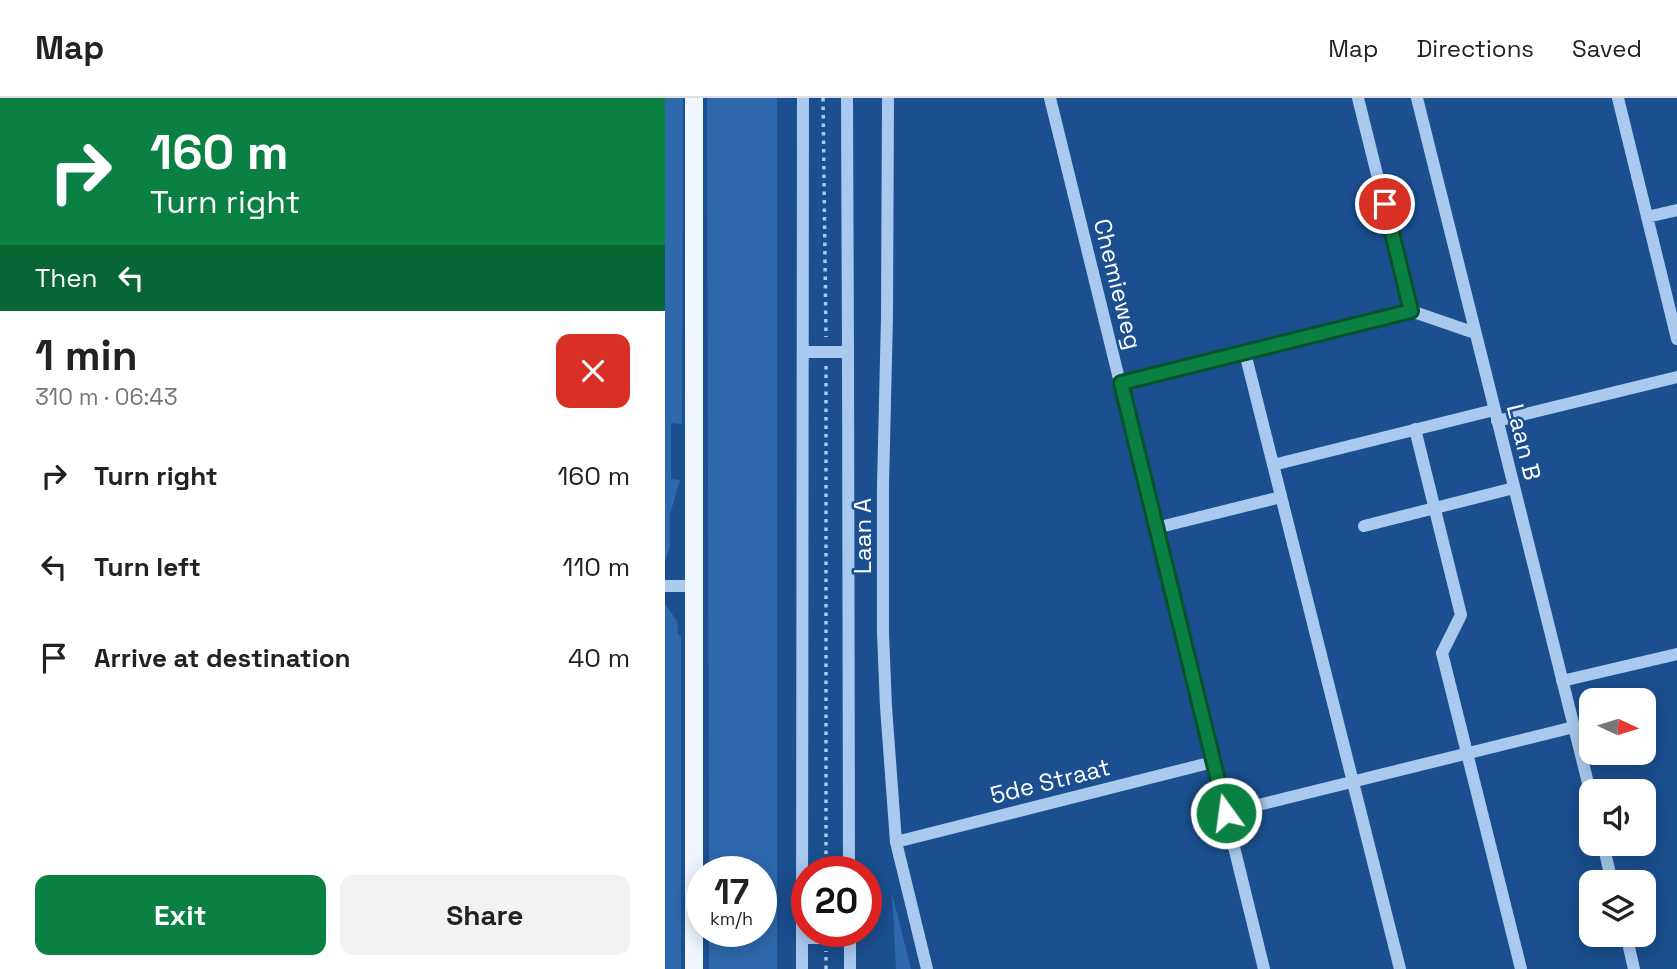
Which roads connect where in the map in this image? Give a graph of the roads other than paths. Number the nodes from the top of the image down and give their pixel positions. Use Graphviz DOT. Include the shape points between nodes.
graph roads {
  1 [pos="694,98"];
  2 [pos="803,98"];
  3 [pos="847,98"];
  4 [pos="888,98"];
  5 [pos="1050,98"];
  6 [pos="1358,98"];
  7 [pos="1417,98"];
  8 [pos="1618,98"];
  9 [pos="1677,210"];
  10 [pos="1647,217"];
  11 [pos="1411,311"];
  12 [pos="1475,333"];
  13 [pos="1677,339"];
  14 [pos="804,352"];
  15 [pos="848,352"];
  16 [pos="1245,353"];
  17 [pos="1677,377"];
  18 [pos="1121,383"];
  19 [pos="1496,415"];
  20 [pos="1415,429"];
  21 [pos="1273,465"];
  22 [pos="1514,488"];
  23 [pos="1282,497"];
  24 [pos="1435,508"];
  25 [pos="1364,526"];
  26 [pos="1156,528"];
  27 [pos="665,586"];
  28 [pos="693,586"];
  29 [pos="1677,654"];
  30 [pos="1562,681"];
  31 [pos="1574,727"];
  32 [pos="1467,753"];
  33 [pos="1213,762"];
  34 [pos="1587,779"];
  35 [pos="1353,782"];
  36 [pos="1226,813"];
  37 [pos="896,842"];
  38 [pos="803,856"];
  39 [pos="849,856"];
  40 [pos="803,947"];
  41 [pos="850,947"];
  42 [pos="1629,947"];
  43 [pos="694,969"];
  44 [pos="802,969"];
  45 [pos="850,969"];
  46 [pos="927,969"];
  47 [pos="1265,969"];
  48 [pos="1400,969"];
  49 [pos="1521,969"];
  50 [pos="1634,969"];
  1 -- 28 [label="main road"];
  2 -- 14 [label="lane"];
  3 -- 15 [label="lane"];
  4 -- 37 [label="lane, Laan A" via="883,633"];
  5 -- 18 [label="lane, Chemieweg"];
  6 -- 11 [label="lane"];
  7 -- 12 [label="lane, Laan B"];
  8 -- 10 [label="lane"];
  9 -- 10 [label="lane"];
  10 -- 13 [label="lane"];
  11 -- 12 [label="lane"];
  11 -- 16 [label="lane"];
  12 -- 19 [label="lane, Laan B"];
  14 -- 15 [label="lane"];
  14 -- 38 [label="lane"];
  15 -- 39 [label="lane"];
  16 -- 18 [label="lane"];
  16 -- 21 [label="lane"];
  17 -- 19 [label="lane"];
  18 -- 26 [label="lane, Chemieweg"];
  19 -- 20 [label="lane"];
  19 -- 22 [label="lane, Laan B"];
  20 -- 21 [label="lane"];
  20 -- 24 [label="lane"];
  21 -- 23 [label="lane"];
  22 -- 24 [label="lane"];
  22 -- 30 [label="lane, Laan B"];
  23 -- 26 [label="lane"];
  23 -- 35 [label="lane"];
  24 -- 25 [label="lane"];
  24 -- 32 [label="lane" via="1461,615 1442,653"];
  26 -- 33 [label="lane, Chemieweg"];
  27 -- 28 [label="lane"];
  28 -- 43 [label="main road"];
  29 -- 30 [label="lane"];
  30 -- 31 [label="lane, Laan B"];
  31 -- 32 [label="lane"];
  31 -- 34 [label="lane, Laan B"];
  32 -- 35 [label="lane"];
  32 -- 49 [label="lane"];
  33 -- 36 [label="lane, Chemieweg"];
  33 -- 37 [label="lane, 5de Straat"];
  35 -- 36 [label="lane"];
  35 -- 48 [label="lane"];
  36 -- 47 [label="lane, Chemieweg"];
  37 -- 46 [label="lane, Laan A"];
  40 -- 44 [label="lane"];
  41 -- 45 [label="lane"];
  42 -- 50 [label="lane"];
}
